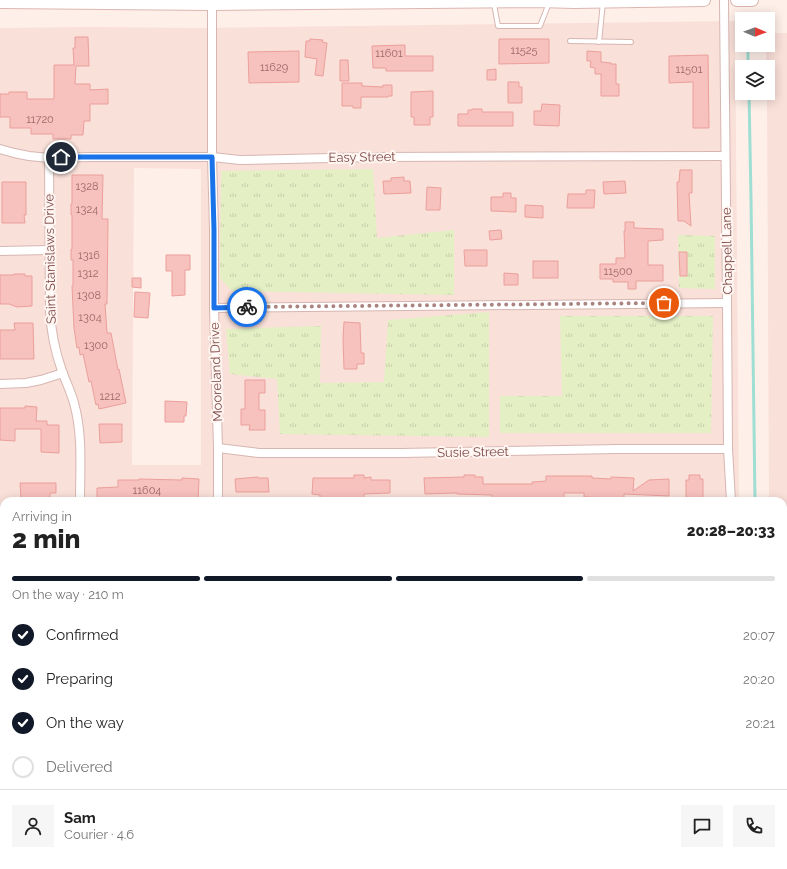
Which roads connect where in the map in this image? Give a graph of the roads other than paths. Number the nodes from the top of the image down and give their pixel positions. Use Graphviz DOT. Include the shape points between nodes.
graph roads {
  1 [pos="603,0"];
  2 [pos="636,0"];
  3 [pos="704,0"];
  4 [pos="724,0"];
  5 [pos="737,0"];
  6 [pos="752,0"];
  7 [pos="392,1"];
  8 [pos="494,1"];
  9 [pos="515,1"];
  10 [pos="542,1"];
  11 [pos="574,1"];
  12 [pos="0,2"];
  13 [pos="212,4"];
  14 [pos="570,41"];
  15 [pos="599,42"];
  16 [pos="631,42"];
  17 [pos="0,149"];
  18 [pos="725,156"];
  19 [pos="212,157"];
  20 [pos="49,158"];
  21 [pos="50,250"];
  22 [pos="0,251"];
  23 [pos="728,303"];
  24 [pos="214,308"];
  25 [pos="62,373"];
  26 [pos="0,384"];
  27 [pos="218,448"];
  28 [pos="728,449"];
  29 [pos="80,497"];
  30 [pos="218,497"];
  31 [pos="731,497"];
  1 -- 2 [label="main road"];
  1 -- 11 [label="main road"];
  1 -- 15 [label="lane"];
  2 -- 3 [label="main road"];
  4 -- 18 [label="street, Chappell Lane"];
  5 -- 6 [label="main road"];
  7 -- 8 [label="main road"];
  7 -- 13 [label="main road"];
  8 -- 9 [label="main road"];
  8 -- 10 [label="lane" via="498,26 540,26"];
  9 -- 10 [label="main road"];
  10 -- 11 [label="main road"];
  12 -- 13 [label="main road"];
  13 -- 19 [label="street, Mooreland Drive"];
  14 -- 15 [label="lane"];
  15 -- 16 [label="lane"];
  17 -- 20 [label="street, Easy Street"];
  18 -- 19 [label="street, Easy Street" via="240,160"];
  18 -- 23 [label="street, Chappell Lane"];
  19 -- 20 [label="street, Easy Street"];
  19 -- 24 [label="street, Mooreland Drive"];
  20 -- 21 [label="street, Saint Stanislaws Drive"];
  21 -- 22 [label="street"];
  21 -- 25 [label="street, Saint Stanislaws Drive" via="51,327"];
  23 -- 24 [label="street"];
  23 -- 28 [label="street, Chappell Lane"];
  24 -- 27 [label="street, Mooreland Drive"];
  25 -- 26 [label="street" via="41,380"];
  25 -- 29 [label="street, Saint Stanislaws Drive" via="74,403 79,425"];
  27 -- 28 [label="street, Susie Street" via="259,453"];
  27 -- 30 [label="street, Mooreland Drive"];
  28 -- 31 [label="street, Chappell Lane"];
}
